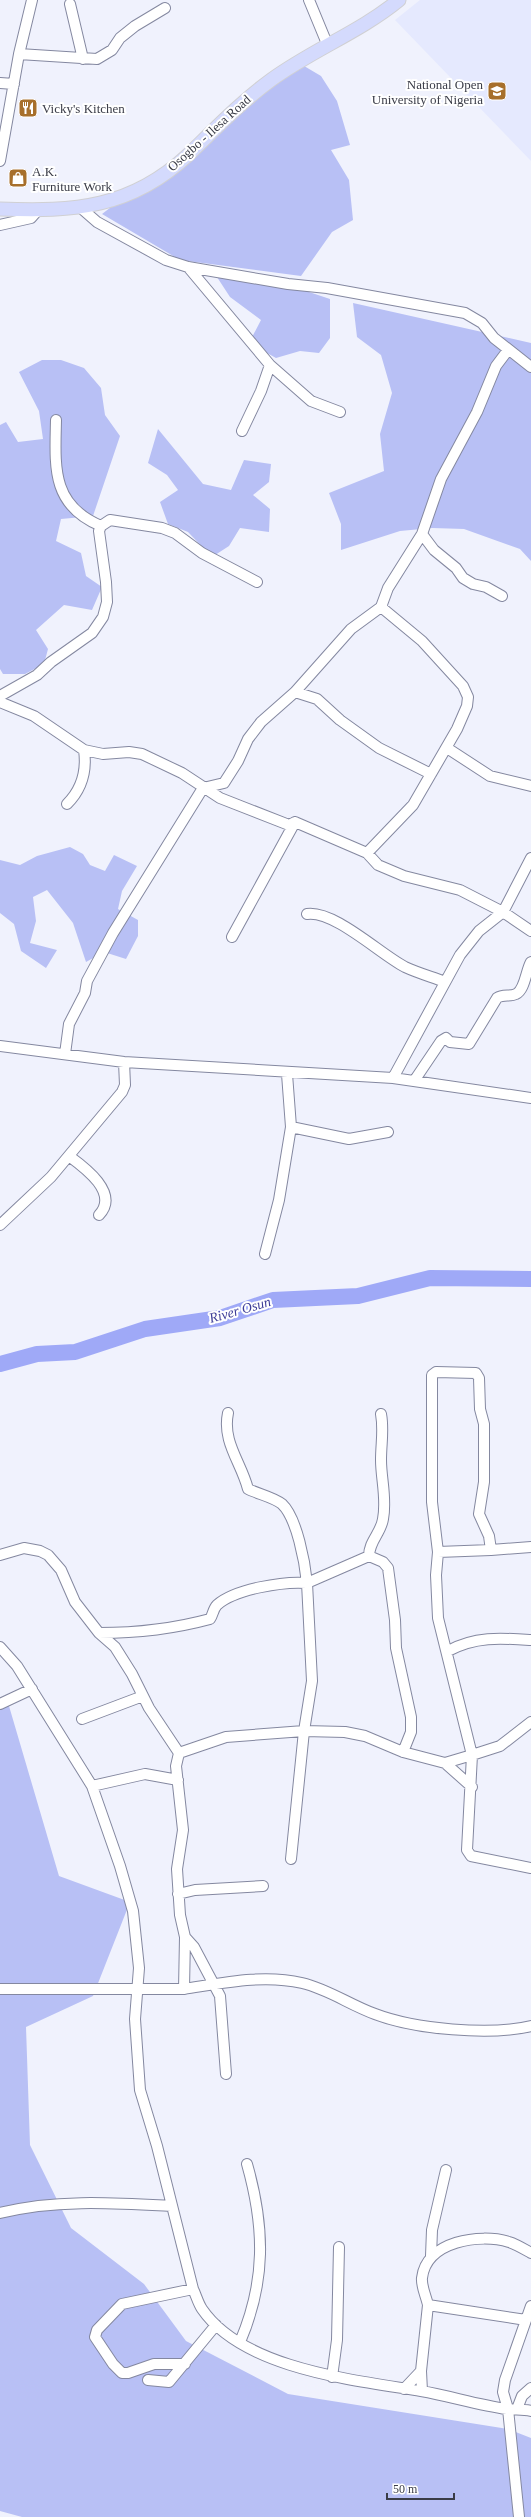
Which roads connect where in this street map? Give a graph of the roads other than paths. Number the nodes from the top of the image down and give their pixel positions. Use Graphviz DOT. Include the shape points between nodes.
graph roads {
  1 [pos="32,0"];
  2 [pos="309,0"];
  3 [pos="394,2"];
  4 [pos="70,4"];
  5 [pos="165,8"];
  6 [pos="328,46"];
  7 [pos="19,54"];
  8 [pos="83,59"];
  9 [pos="0,83"];
  10 [pos="14,84"];
  11 [pos="0,161"];
  12 [pos="80,208"];
  13 [pos="0,209"];
  14 [pos="38,210"];
  15 [pos="0,225"];
  16 [pos="188,267"];
  17 [pos="508,350"];
  18 [pos="270,365"];
  19 [pos="531,367"];
  20 [pos="340,412"];
  21 [pos="56,420"];
  22 [pos="242,431"];
  23 [pos="101,526"];
  24 [pos="422,534"];
  25 [pos="257,582"];
  26 [pos="502,596"];
  27 [pos="381,607"];
  28 [pos="295,692"];
  29 [pos="0,696"];
  30 [pos="0,702"];
  31 [pos="447,748"];
  32 [pos="84,750"];
  33 [pos="431,774"];
  34 [pos="531,786"];
  35 [pos="203,788"];
  36 [pos="67,804"];
  37 [pos="294,822"];
  38 [pos="367,853"];
  39 [pos="531,858"];
  40 [pos="528,874"];
  41 [pos="503,912"];
  42 [pos="307,914"];
  43 [pos="531,931"];
  44 [pos="232,937"];
  45 [pos="531,962"];
  46 [pos="445,982"];
  47 [pos="0,1046"];
  48 [pos="65,1054"];
  49 [pos="124,1062"];
  50 [pos="287,1074"];
  51 [pos="393,1078"];
  52 [pos="414,1081"];
  53 [pos="531,1098"];
  54 [pos="291,1126"];
  55 [pos="388,1132"];
  56 [pos="69,1156"];
  57 [pos="99,1215"];
  58 [pos="0,1225"];
  59 [pos="265,1254"];
  60 [pos="228,1413"];
  61 [pos="381,1414"];
  62 [pos="531,1547"];
  63 [pos="491,1550"];
  64 [pos="438,1552"];
  65 [pos="0,1555"];
  66 [pos="369,1556"];
  67 [pos="307,1583"];
  68 [pos="100,1633"];
  69 [pos="531,1640"];
  70 [pos="0,1647"];
  71 [pos="448,1651"];
  72 [pos="32,1689"];
  73 [pos="143,1696"];
  74 [pos="0,1704"];
  75 [pos="82,1719"];
  76 [pos="531,1722"];
  77 [pos="304,1731"];
  78 [pos="403,1752"];
  79 [pos="179,1753"];
  80 [pos="472,1755"];
  81 [pos="445,1763"];
  82 [pos="178,1780"];
  83 [pos="92,1786"];
  84 [pos="472,1787"];
  85 [pos="291,1859"];
  86 [pos="531,1868"];
  87 [pos="263,1886"];
  88 [pos="178,1894"];
  89 [pos="185,1937"];
  90 [pos="213,1985"];
  91 [pos="138,1988"];
  92 [pos="0,1989"];
  93 [pos="184,1989"];
  94 [pos="531,2026"];
  95 [pos="226,2074"];
  96 [pos="247,2164"];
  97 [pos="446,2170"];
  98 [pos="170,2206"];
  99 [pos="0,2213"];
  100 [pos="339,2247"];
  101 [pos="531,2253"];
  102 [pos="431,2256"];
  103 [pos="193,2289"];
  104 [pos="428,2305"];
  105 [pos="531,2306"];
  106 [pos="526,2320"];
  107 [pos="216,2324"];
  108 [pos="240,2342"];
  109 [pos="185,2364"];
  110 [pos="421,2371"];
  111 [pos="332,2377"];
  112 [pos="148,2380"];
  113 [pos="531,2388"];
  114 [pos="404,2389"];
  115 [pos="422,2391"];
  116 [pos="512,2409"];
  117 [pos="531,2411"];
  118 [pos="519,2517"];
  1 -- 7 [label="street"];
  2 -- 6 [label="street"];
  3 -- 6 [label="main road, Osogbo - Ilesa Road"];
  4 -- 8 [label="street"];
  5 -- 8 [label="street" via="134,26 104,56"];
  6 -- 12 [label="main road, Osogbo - Ilesa Road" via="299,61 256,91 187,156 149,184 120,199"];
  7 -- 8 [label="street"];
  7 -- 10 [label="street"];
  9 -- 10 [label="street"];
  10 -- 11 [label="street"];
  12 -- 14 [label="main road, Osogbo - Ilesa Road"];
  12 -- 16 [label="street" via="98,222 166,260"];
  13 -- 14 [label="main road, Osogbo - Ilesa Road"];
  14 -- 15 [label="street" via="31,218"];
  16 -- 17 [label="street" via="327,288 465,314 482,323"];
  16 -- 18 [label="street"];
  17 -- 19 [label="street"];
  17 -- 24 [label="street" via="496,366 472,423 441,479"];
  18 -- 20 [label="street" via="310,401"];
  18 -- 22 [label="street"];
  21 -- 23 [label="street" via="58,481 64,498 73,511"];
  23 -- 25 [label="street" via="110,520 162,528 175,533 202,553"];
  23 -- 29 [label="street" via="99,531 107,602 103,617 92,633 50,662 37,675"];
  24 -- 26 [label="street" via="434,550 456,568 463,578"];
  24 -- 27 [label="street" via="388,588"];
  27 -- 28 [label="street" via="351,629"];
  27 -- 31 [label="street" via="422,640 467,692 467,706"];
  28 -- 33 [label="street" via="317,699 340,720 379,748"];
  28 -- 35 [label="street" via="277,706 248,739 224,783"];
  30 -- 32 [label="street" via="34,716"];
  31 -- 33 [label="street"];
  31 -- 34 [label="street" via="490,776"];
  32 -- 35 [label="street" via="98,753 142,754 182,773"];
  32 -- 36 [label="street" via="86,760 80,788"];
  33 -- 38 [label="street" via="414,806"];
  35 -- 37 [label="street" via="220,798 289,825"];
  35 -- 48 [label="street" via="113,933 87,981 85,993 69,1024"];
  37 -- 38 [label="street"];
  37 -- 44 [label="street"];
  38 -- 41 [label="street" via="378,865 404,876 460,890"];
  39 -- 40 [label="street"];
  40 -- 41 [label="street"];
  41 -- 43 [label="street"];
  41 -- 46 [label="street" via="478,931 460,955"];
  42 -- 46 [label="street" via="317,913 406,967"];
  45 -- 52 [label="street" via="520,991 497,998 469,1044 450,1042 446,1038"];
  46 -- 51 [label="street"];
  47 -- 48 [label="street"];
  48 -- 49 [label="street"];
  49 -- 50 [label="street"];
  49 -- 56 [label="street" via="125,1085 122,1092"];
  50 -- 51 [label="street"];
  50 -- 54 [label="street"];
  51 -- 52 [label="street"];
  52 -- 53 [label="street"];
  54 -- 55 [label="street" via="349,1138"];
  54 -- 59 [label="street" via="279,1200"];
  56 -- 57 [label="street" via="81,1164 102,1186 105,1203"];
  56 -- 58 [label="street" via="51,1177"];
  60 -- 67 [label="street" via="226,1433 248,1489 282,1504 297,1533 305,1562"];
  61 -- 66 [label="street" via="384,1431 381,1461 384,1510 381,1527 369,1548"];
  62 -- 63 [label="street"];
  63 -- 64 [label="street"];
  63 -- 64 [label="street" via="489,1536 479,1514 484,1482 484,1424 480,1409 479,1378 476,1373 458,1375 436,1372 432,1375 431,1382 433,1521"];
  64 -- 71 [label="street" via="438,1618"];
  65 -- 68 [label="street" via="24,1548 48,1555 61,1570 75,1602"];
  66 -- 67 [label="street"];
  66 -- 78 [label="street" via="384,1562 388,1568 396,1648 411,1717 411,1732"];
  67 -- 68 [label="street" via="294,1582 246,1591 220,1603 215,1607 210,1619 182,1627 144,1633"];
  67 -- 77 [label="street" via="312,1681"];
  68 -- 73 [label="street" via="115,1647"];
  69 -- 71 [label="street" via="473,1640"];
  70 -- 72 [label="street" via="17,1666"];
  71 -- 80 [label="street"];
  72 -- 74 [label="street"];
  72 -- 83 [label="street"];
  73 -- 75 [label="street"];
  73 -- 79 [label="street"];
  76 -- 80 [label="street" via="500,1746"];
  77 -- 78 [label="street" via="354,1733"];
  77 -- 79 [label="street" via="226,1737"];
  77 -- 85 [label="street"];
  78 -- 81 [label="street"];
  79 -- 82 [label="street" via="176,1766"];
  80 -- 81 [label="street"];
  80 -- 84 [label="street"];
  81 -- 84 [label="street"];
  82 -- 83 [label="street" via="145,1774"];
  82 -- 88 [label="street" via="183,1830 177,1869"];
  83 -- 91 [label="street" via="133,1911 139,1968"];
  84 -- 86 [label="street" via="465,1842 471,1856"];
  87 -- 88 [label="street" via="195,1890"];
  88 -- 89 [label="street"];
  89 -- 90 [label="street" via="194,1947"];
  89 -- 93 [label="street"];
  90 -- 93 [label="street"];
  90 -- 94 [label="street" via="264,1979 285,1980 303,1984 375,2014 402,2021 463,2030"];
  90 -- 95 [label="street" via="220,1996"];
  91 -- 92 [label="street"];
  91 -- 93 [label="street"];
  91 -- 98 [label="street" via="135,2019 140,2090 157,2146"];
  96 -- 108 [label="street" via="259,2223 261,2270 249,2322"];
  97 -- 102 [label="street" via="432,2230"];
  98 -- 99 [label="street" via="48,2205"];
  98 -- 103 [label="street"];
  100 -- 111 [label="street" via="337,2340"];
  101 -- 102 [label="street" via="502,2240 473,2240 451,2244"];
  102 -- 104 [label="street" via="421,2278"];
  103 -- 107 [label="street" via="201,2307"];
  103 -- 109 [label="street" via="122,2304 97,2330 95,2336 122,2373 154,2364"];
  104 -- 106 [label="street"];
  104 -- 110 [label="street"];
  105 -- 106 [label="street"];
  106 -- 116 [label="street" via="503,2392"];
  107 -- 108 [label="street"];
  107 -- 109 [label="street"];
  108 -- 111 [label="street" via="277,2360"];
  109 -- 112 [label="street" via="169,2382"];
  110 -- 114 [label="street"];
  110 -- 115 [label="street"];
  111 -- 114 [label="street"];
  113 -- 116 [label="street"];
  114 -- 115 [label="street"];
  115 -- 116 [label="street"];
  116 -- 117 [label="street"];
  116 -- 118 [label="street"];
}
